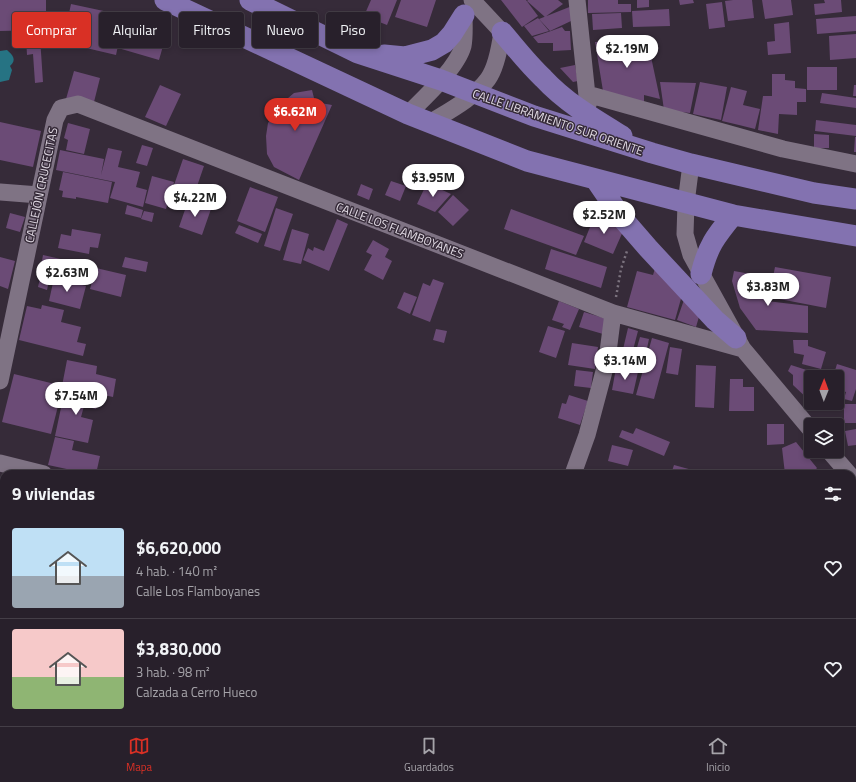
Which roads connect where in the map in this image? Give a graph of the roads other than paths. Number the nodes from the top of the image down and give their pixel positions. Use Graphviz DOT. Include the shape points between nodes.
graph roads {
  1 [pos="165,0"];
  2 [pos="250,0"];
  3 [pos="577,0"];
  4 [pos="466,5"];
  5 [pos="502,32"];
  6 [pos="358,53"];
  7 [pos="441,80"];
  8 [pos="474,93"];
  9 [pos="586,94"];
  10 [pos="61,108"];
  11 [pos="408,114"];
  12 [pos="590,116"];
  13 [pos="431,122"];
  14 [pos="652,153"];
  15 [pos="691,164"];
  16 [pos="856,164"];
  17 [pos="596,180"];
  18 [pos="0,192"];
  19 [pos="39,195"];
  20 [pos="856,199"];
  21 [pos="686,204"];
  22 [pos="733,215"];
  23 [pos="856,236"];
  24 [pos="701,274"];
  25 [pos="613,313"];
  26 [pos="740,344"];
  27 [pos="0,380"];
  28 [pos="804,422"];
  29 [pos="835,458"];
  30 [pos="0,463"];
  31 [pos="28,470"];
  32 [pos="574,470"];
  33 [pos="846,470"];
  1 -- 11 [label="main road"];
  2 -- 6 [label="main road, CALLE LIBRAMIENTO SUR ORIENTE"];
  3 -- 9 [label="street"];
  4 -- 5 [label="street"];
  4 -- 6 [label="main road" via="452,34 444,43 432,50 405,57"];
  4 -- 7 [label="street" via="463,46"];
  5 -- 8 [label="street" via="499,53 488,79"];
  5 -- 12 [label="main road" via="543,79"];
  6 -- 7 [label="main road, CALLE LIBRAMIENTO SUR ORIENTE"];
  7 -- 8 [label="main road, CALLE LIBRAMIENTO SUR ORIENTE"];
  7 -- 11 [label="street"];
  8 -- 13 [label="street"];
  8 -- 14 [label="main road, CALLE LIBRAMIENTO SUR ORIENTE" via="534,116"];
  9 -- 12 [label="street"];
  9 -- 16 [label="street" via="783,149"];
  10 -- 19 [label="street, CALLEJÓN CRUCECITAS" via="55,120"];
  10 -- 25 [label="street, CALLE LOS FLAMBOYANES" via="78,104"];
  11 -- 13 [label="main road"];
  12 -- 14 [label="main road"];
  13 -- 17 [label="main road" via="527,161"];
  14 -- 15 [label="main road, CALLE LIBRAMIENTO SUR ORIENTE"];
  15 -- 20 [label="main road, CALLE LIBRAMIENTO SUR ORIENTE" via="814,193"];
  15 -- 21 [label="street"];
  17 -- 21 [label="main road"];
  17 -- 26 [label="main road" via="622,218 648,248"];
  18 -- 19 [label="street"];
  19 -- 27 [label="street, CALLEJÓN CRUCECITAS"];
  21 -- 22 [label="main road"];
  21 -- 24 [label="street" via="685,234 691,255"];
  22 -- 23 [label="main road"];
  22 -- 24 [label="main road" via="716,236 706,254"];
  24 -- 26 [label="street"];
  25 -- 26 [label="street, CALLE LOS FLAMBOYANES"];
  25 -- 32 [label="street" via="607,360 587,435"];
  26 -- 28 [label="street"];
  29 -- 33 [label="street"];
  30 -- 31 [label="street"];
}
